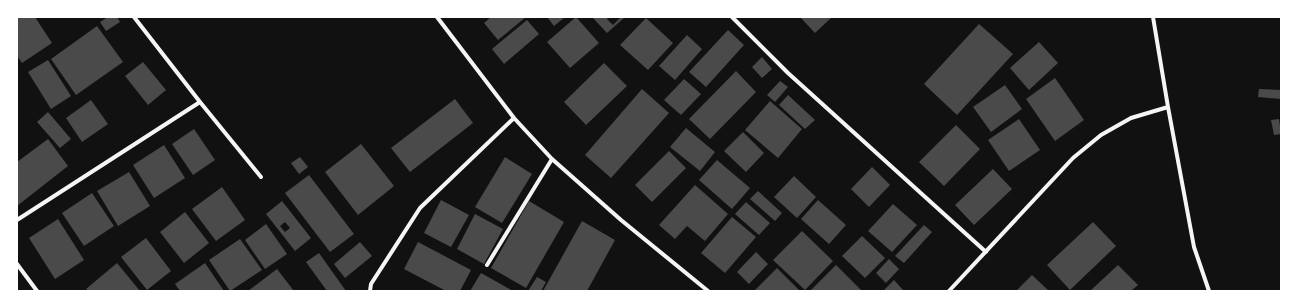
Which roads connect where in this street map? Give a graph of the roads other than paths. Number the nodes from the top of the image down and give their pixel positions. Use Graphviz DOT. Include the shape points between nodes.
graph roads {
  1 [pos="134,17"];
  2 [pos="437,17"];
  3 [pos="732,17"];
  4 [pos="1153,17"];
  5 [pos="200,102"];
  6 [pos="1168,107"];
  7 [pos="514,118"];
  8 [pos="552,159"];
  9 [pos="261,177"];
  10 [pos="17,220"];
  11 [pos="986,252"];
  12 [pos="17,264"];
  13 [pos="487,265"];
  14 [pos="37,291"];
  15 [pos="370,291"];
  16 [pos="708,291"];
  17 [pos="949,291"];
  18 [pos="1209,291"];
  1 -- 5 [label="street"];
  2 -- 7 [label="street"];
  3 -- 11 [label="street" via="788,73"];
  4 -- 6 [label="street"];
  5 -- 9 [label="street"];
  5 -- 10 [label="street"];
  6 -- 11 [label="street" via="1130,118 1101,134 1074,158"];
  6 -- 18 [label="street" via="1194,247"];
  7 -- 8 [label="street"];
  7 -- 15 [label="street" via="420,208 371,284"];
  8 -- 13 [label="street"];
  8 -- 16 [label="street"];
  11 -- 17 [label="street"];
  12 -- 14 [label="street"];
}
